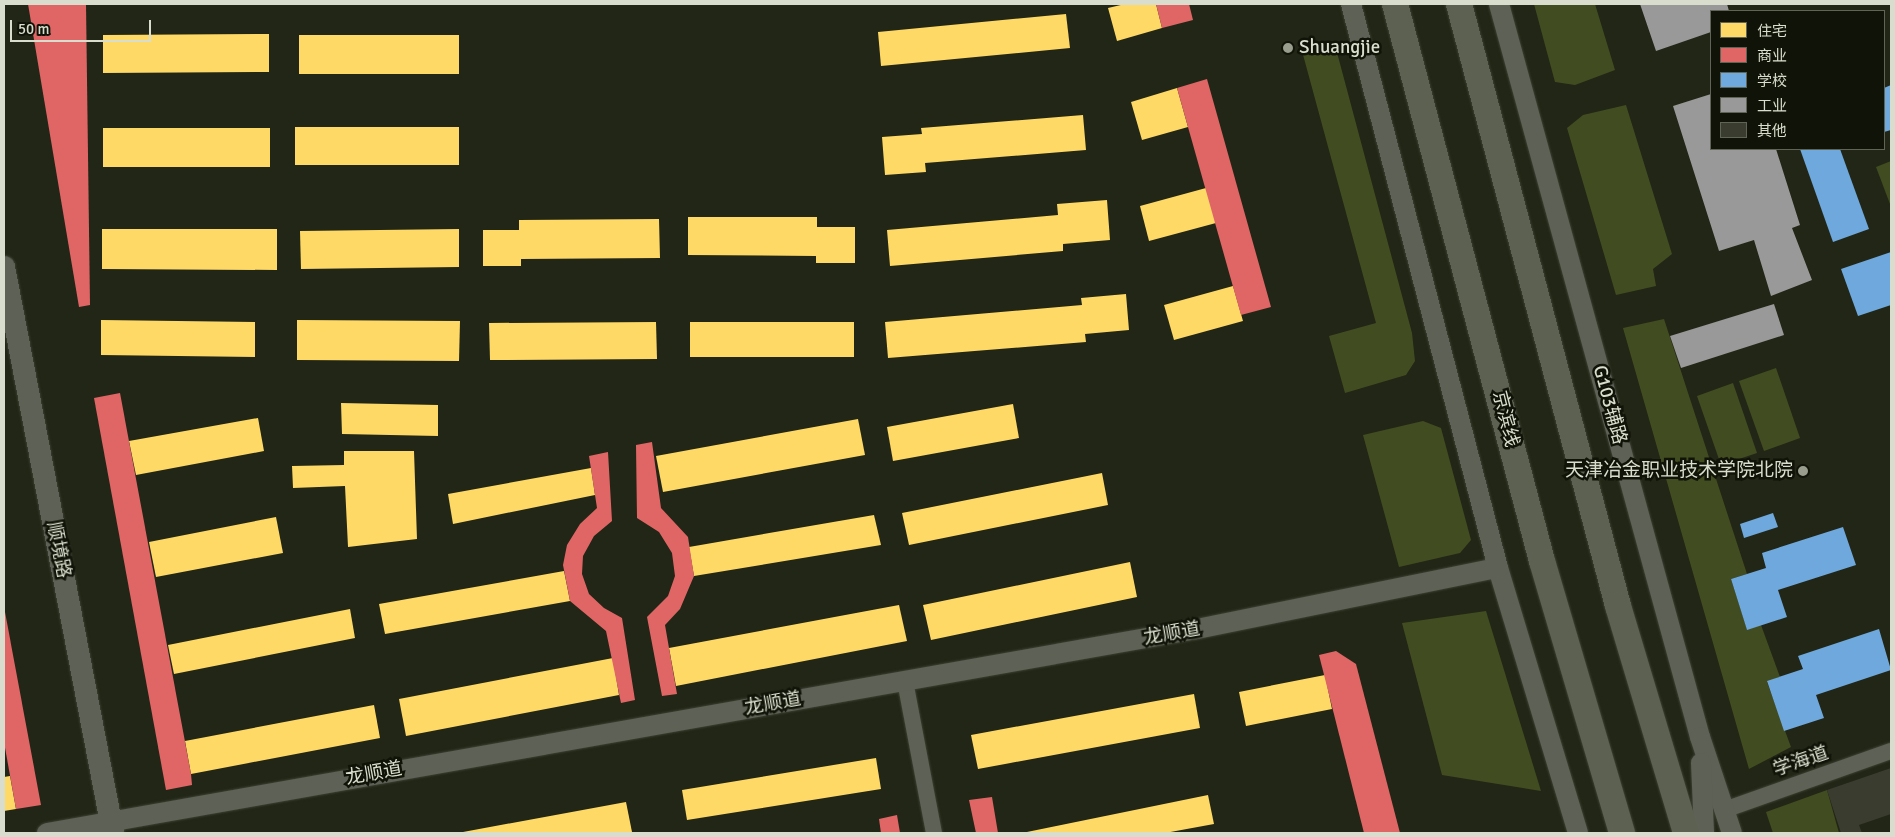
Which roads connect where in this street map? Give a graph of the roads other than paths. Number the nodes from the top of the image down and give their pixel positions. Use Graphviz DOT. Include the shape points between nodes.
graph roads {
  1 [pos="1351,4"];
  2 [pos="1395,4"];
  3 [pos="1459,4"];
  4 [pos="1499,4"];
  5 [pos="4,267"];
  6 [pos="1498,568"];
  7 [pos="905,681"];
  8 [pos="1700,737"];
  9 [pos="1891,751"];
  10 [pos="1724,810"];
  11 [pos="112,827"];
  12 [pos="47,833"];
  13 [pos="934,833"];
  14 [pos="1578,833"];
  15 [pos="1622,833"];
  16 [pos="1686,833"];
  17 [pos="1704,833"];
  18 [pos="1732,833"];
  1 -- 6 [label="street"];
  2 -- 15 [label="highway, 京滨线" via="1542,561"];
  3 -- 16 [label="highway" via="1618,606"];
  4 -- 8 [label="street, G103辅路"];
  5 -- 11 [label="main road, 顺境路"];
  6 -- 7 [label="street, 龙顺道" via="1197,629"];
  6 -- 14 [label="street"];
  7 -- 11 [label="street, 龙顺道"];
  7 -- 13 [label="street"];
  8 -- 10 [label="street, G103辅路"];
  8 -- 17 [label="street"];
  9 -- 10 [label="street, 学海道"];
  10 -- 18 [label="street, G103辅路"];
  11 -- 12 [label="street, 龙顺道"];
}
